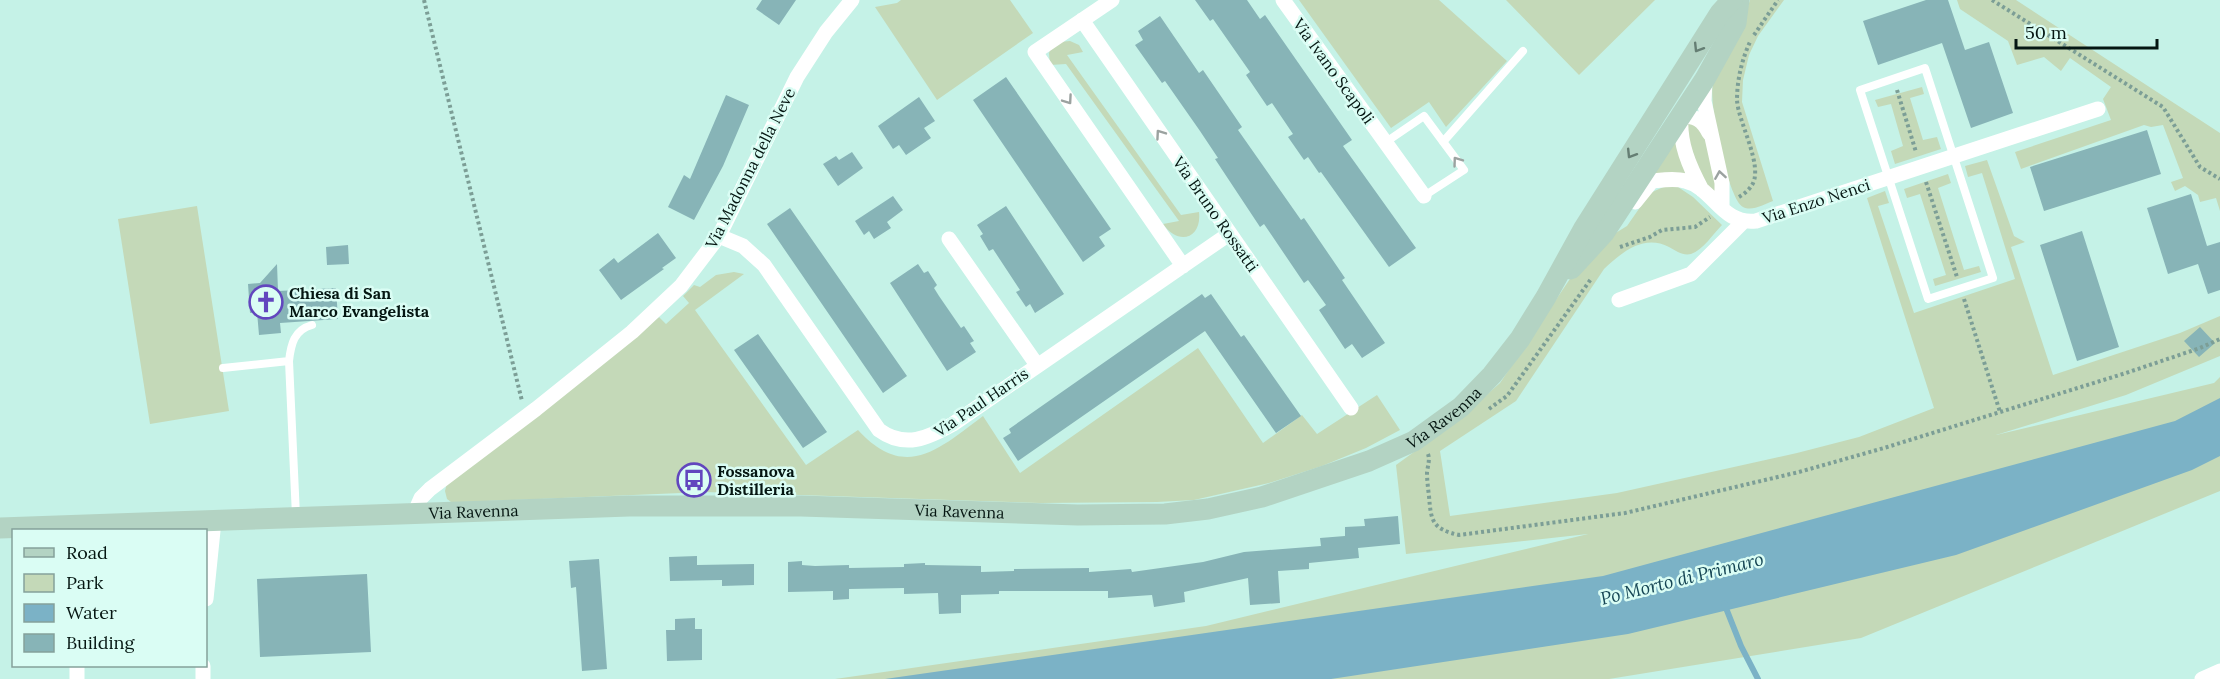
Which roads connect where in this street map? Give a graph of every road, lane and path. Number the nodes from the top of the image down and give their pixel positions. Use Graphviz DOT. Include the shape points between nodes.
graph roads {
  1 [pos="424,0"];
  2 [pos="852,0"];
  3 [pos="1112,0"];
  4 [pos="1283,0"];
  5 [pos="1732,0"];
  6 [pos="1739,0"];
  7 [pos="1778,0"];
  8 [pos="1992,0"];
  9 [pos="1082,20"];
  10 [pos="1524,51"];
  11 [pos="1705,79"];
  12 [pos="1893,79"];
  13 [pos="1662,105"];
  14 [pos="2098,109"];
  15 [pos="1681,116"];
  16 [pos="1386,142"];
  17 [pos="1443,142"];
  18 [pos="1713,142"];
  19 [pos="1954,156"];
  20 [pos="1921,167"];
  21 [pos="1888,178"];
  22 [pos="2220,179"];
  23 [pos="1703,192"];
  24 [pos="1424,196"];
  25 [pos="1722,208"];
  26 [pos="1743,222"];
  27 [pos="1229,234"];
  28 [pos="719,236"];
  29 [pos="949,239"];
  30 [pos="1609,242"];
  31 [pos="1183,266"];
  32 [pos="1596,271"];
  33 [pos="1960,289"];
  34 [pos="1546,297"];
  35 [pos="1619,300"];
  36 [pos="312,325"];
  37 [pos="2220,339"];
  38 [pos="289,361"];
  39 [pos="1037,365"];
  40 [pos="223,368"];
  41 [pos="1350,408"];
  42 [pos="2000,412"];
  43 [pos="1480,415"];
  44 [pos="525,417"];
  45 [pos="1414,441"];
  46 [pos="414,514"];
  47 [pos="296,518"];
  48 [pos="214,521"];
  49 [pos="0,528"];
  50 [pos="207,589"];
  51 [pos="2220,671"];
  52 [pos="2202,679"];
  1 -- 44 [label="path"];
  2 -- 28 [label="street, Via Madonna della Neve" via="797,77"];
  3 -- 9 [label="street"];
  4 -- 16 [label="street, Via Ivano Scapoli"];
  5 -- 13 [label="main road, Via Ravenna, one-way"];
  6 -- 11 [label="main road, Via Ravenna" via="1736,23"];
  7 -- 25 [label="path" via="1751,39 1739,80 1737,101 1755,179 1745,193"];
  8 -- 22 [label="path" via="2163,107 2200,166"];
  27 -- 9 [label="street, Via Bruno Rossatti, one-way"];
  9 -- 31 [label="street, one-way" via="1035,52"];
  10 -- 17 [label="lane"];
  11 -- 15 [label="main road, Via Ravenna"];
  11 -- 18 [label="street" via="1704,101"];
  12 -- 19 [label="lane, Via Enzo Nenci" via="1925,68"];
  12 -- 20 [label="path"];
  12 -- 21 [label="lane, Via Enzo Nenci" via="1860,90"];
  13 -- 15 [label="main road"];
  13 -- 34 [label="main road, Via Ravenna, one-way" via="1584,228"];
  14 -- 19 [label="street, Via Enzo Nenci"];
  15 -- 18 [label="street" via="1701,120"];
  15 -- 23 [label="street, Via Enzo Nenci" via="1679,132 1683,146"];
  15 -- 30 [label="main road, Via Ravenna"];
  16 -- 17 [label="lane, Via Ivano Scapoli" via="1424,116"];
  16 -- 24 [label="street, Via Ivano Scapoli"];
  24 -- 17 [label="lane, Via Ivano Scapoli, one-way" via="1464,170"];
  25 -- 18 [label="street, one-way" via="1722,183"];
  19 -- 20 [label="street, Via Enzo Nenci"];
  19 -- 33 [label="lane, Via Enzo Nenci" via="1993,278"];
  20 -- 21 [label="street, Via Enzo Nenci"];
  20 -- 33 [label="path"];
  21 -- 26 [label="street, Via Enzo Nenci"];
  21 -- 33 [label="lane, Via Enzo Nenci" via="1928,299"];
  23 -- 25 [label="street, Via Enzo Nenci"];
  23 -- 30 [label="street, Via Enzo Nenci" via="1685,181 1652,181"];
  25 -- 26 [label="street, Via Enzo Nenci"];
  25 -- 30 [label="path" via="1695,227 1662,230 1627,242"];
  26 -- 35 [label="street, Via Enzo Nenci" via="1691,274"];
  27 -- 31 [label="street, Via Paul Harris"];
  27 -- 41 [label="street, Via Bruno Rossatti"];
  28 -- 39 [label="street, Via Paul Harris" via="743,246 764,265 864,410 888,437 914,441 930,437"];
  28 -- 44 [label="street, Via Madonna della Neve" via="658,309"];
  29 -- 39 [label="street"];
  30 -- 34 [label="main road, Via Ravenna"];
  31 -- 39 [label="street, Via Paul Harris"];
  32 -- 43 [label="path" via="1507,396"];
  33 -- 42 [label="path"];
  34 -- 45 [label="main road, Via Ravenna" via="1492,375 1461,407"];
  36 -- 38 [label="lane" via="294,337"];
  37 -- 42 [label="path"];
  38 -- 40 [label="lane"];
  38 -- 47 [label="lane"];
  42 -- 45 [label="path" via="1799,472 1625,513 1459,535 1445,532 1431,516 1429,457"];
  44 -- 46 [label="street, Via Madonna della Neve" via="430,489"];
  45 -- 46 [label="main road, Via Ravenna" via="1369,461 1262,497 1165,514 629,506"];
  46 -- 47 [label="main road, Via Ravenna"];
  47 -- 48 [label="main road, Via Ravenna"];
  48 -- 49 [label="main road, Via Ravenna"];
  48 -- 50 [label="street"];
  51 -- 52 [label="street"];
}
